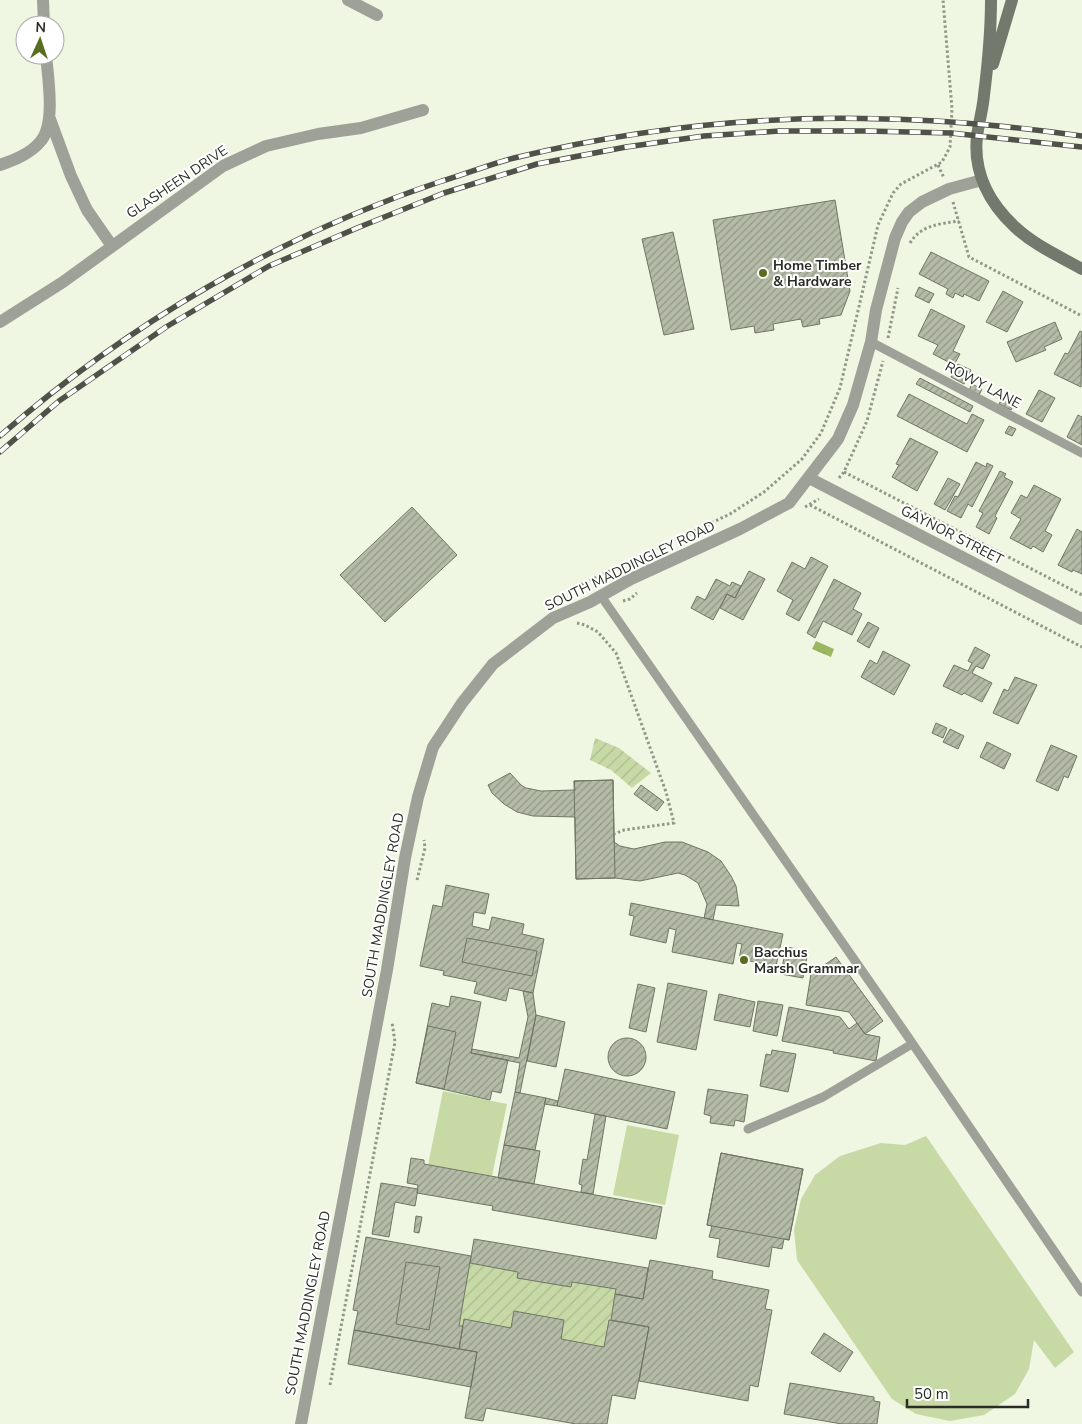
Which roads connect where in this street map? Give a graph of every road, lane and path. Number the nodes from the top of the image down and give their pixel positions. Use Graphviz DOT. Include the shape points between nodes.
graph roads {
  1 [pos="43,0"];
  2 [pos="348,0"];
  3 [pos="943,0"];
  4 [pos="991,0"];
  5 [pos="1012,0"];
  6 [pos="44,15"];
  7 [pos="377,15"];
  8 [pos="47,65"];
  9 [pos="984,95"];
  10 [pos="423,110"];
  11 [pos="50,119"];
  12 [pos="938,164"];
  13 [pos="0,165"];
  14 [pos="982,180"];
  15 [pos="949,189"];
  16 [pos="959,221"];
  17 [pos="112,246"];
  18 [pos="906,249"];
  19 [pos="1082,269"];
  20 [pos="900,279"];
  21 [pos="1082,316"];
  22 [pos="0,322"];
  23 [pos="871,342"];
  24 [pos="886,350"];
  25 [pos="1082,453"];
  26 [pos="844,472"];
  27 [pos="809,478"];
  28 [pos="831,489"];
  29 [pos="809,505"];
  30 [pos="800,509"];
  31 [pos="643,589"];
  32 [pos="1082,595"];
  33 [pos="604,601"];
  34 [pos="590,602"];
  35 [pos="1082,619"];
  36 [pos="582,620"];
  37 [pos="1082,647"];
  38 [pos="614,834"];
  39 [pos="424,836"];
  40 [pos="416,888"];
  41 [pos="392,1017"];
  42 [pos="912,1044"];
  43 [pos="748,1129"];
  44 [pos="1082,1292"];
  45 [pos="330,1385"];
  46 [pos="301,1424"];
  1 -- 6 [label="street"];
  2 -- 7 [label="street"];
  3 -- 12 [label="path" via="952,109 950,147"];
  4 -- 9 [label="main road"];
  5 -- 9 [label="main road"];
  8 -- 11 [label="street"];
  9 -- 14 [label="main road" via="977,136"];
  10 -- 17 [label="street, GLASHEEN DRIVE" via="361,128 266,146 245,155 223,166"];
  11 -- 13 [label="street" via="41,142 18,159"];
  11 -- 17 [label="street" via="87,210"];
  12 -- 15 [label="path"];
  12 -- 34 [label="path" via="901,184 893,193 878,225 840,388 821,433 802,459 764,492 730,514 582,584"];
  14 -- 15 [label="street, SOUTH MADDINGLEY ROAD"];
  14 -- 19 [label="main road" via="989,197 1016,228"];
  15 -- 16 [label="path"];
  15 -- 23 [label="street, SOUTH MADDINGLEY ROAD" via="922,202 902,222 876,310"];
  16 -- 18 [label="path" via="935,224 916,234"];
  16 -- 21 [label="path" via="969,257"];
  17 -- 22 [label="street, GLASHEEN DRIVE"];
  20 -- 24 [label="path"];
  23 -- 24 [label="lane, ROWY LANE"];
  23 -- 27 [label="street, SOUTH MADDINGLEY ROAD" via="853,405 838,439"];
  24 -- 25 [label="lane, ROWY LANE"];
  24 -- 26 [label="path" via="867,421"];
  26 -- 28 [label="path"];
  26 -- 32 [label="path"];
  27 -- 28 [label="street, GAYNOR STREET"];
  27 -- 33 [label="street, SOUTH MADDINGLEY ROAD" via="789,503 631,579"];
  28 -- 29 [label="path"];
  28 -- 35 [label="street, GAYNOR STREET"];
  29 -- 30 [label="path"];
  29 -- 37 [label="path"];
  31 -- 33 [label="path" via="630,598"];
  33 -- 34 [label="street, SOUTH MADDINGLEY ROAD"];
  33 -- 42 [label="lane"];
  34 -- 46 [label="street, SOUTH MADDINGLEY ROAD" via="553,618 493,664 433,747 405,858 387,970"];
  36 -- 38 [label="path" via="576,623 598,632 616,653 674,823"];
  39 -- 40 [label="path"];
  41 -- 45 [label="path" via="396,1042"];
  42 -- 43 [label="lane" via="822,1097"];
  42 -- 44 [label="lane"];
}
